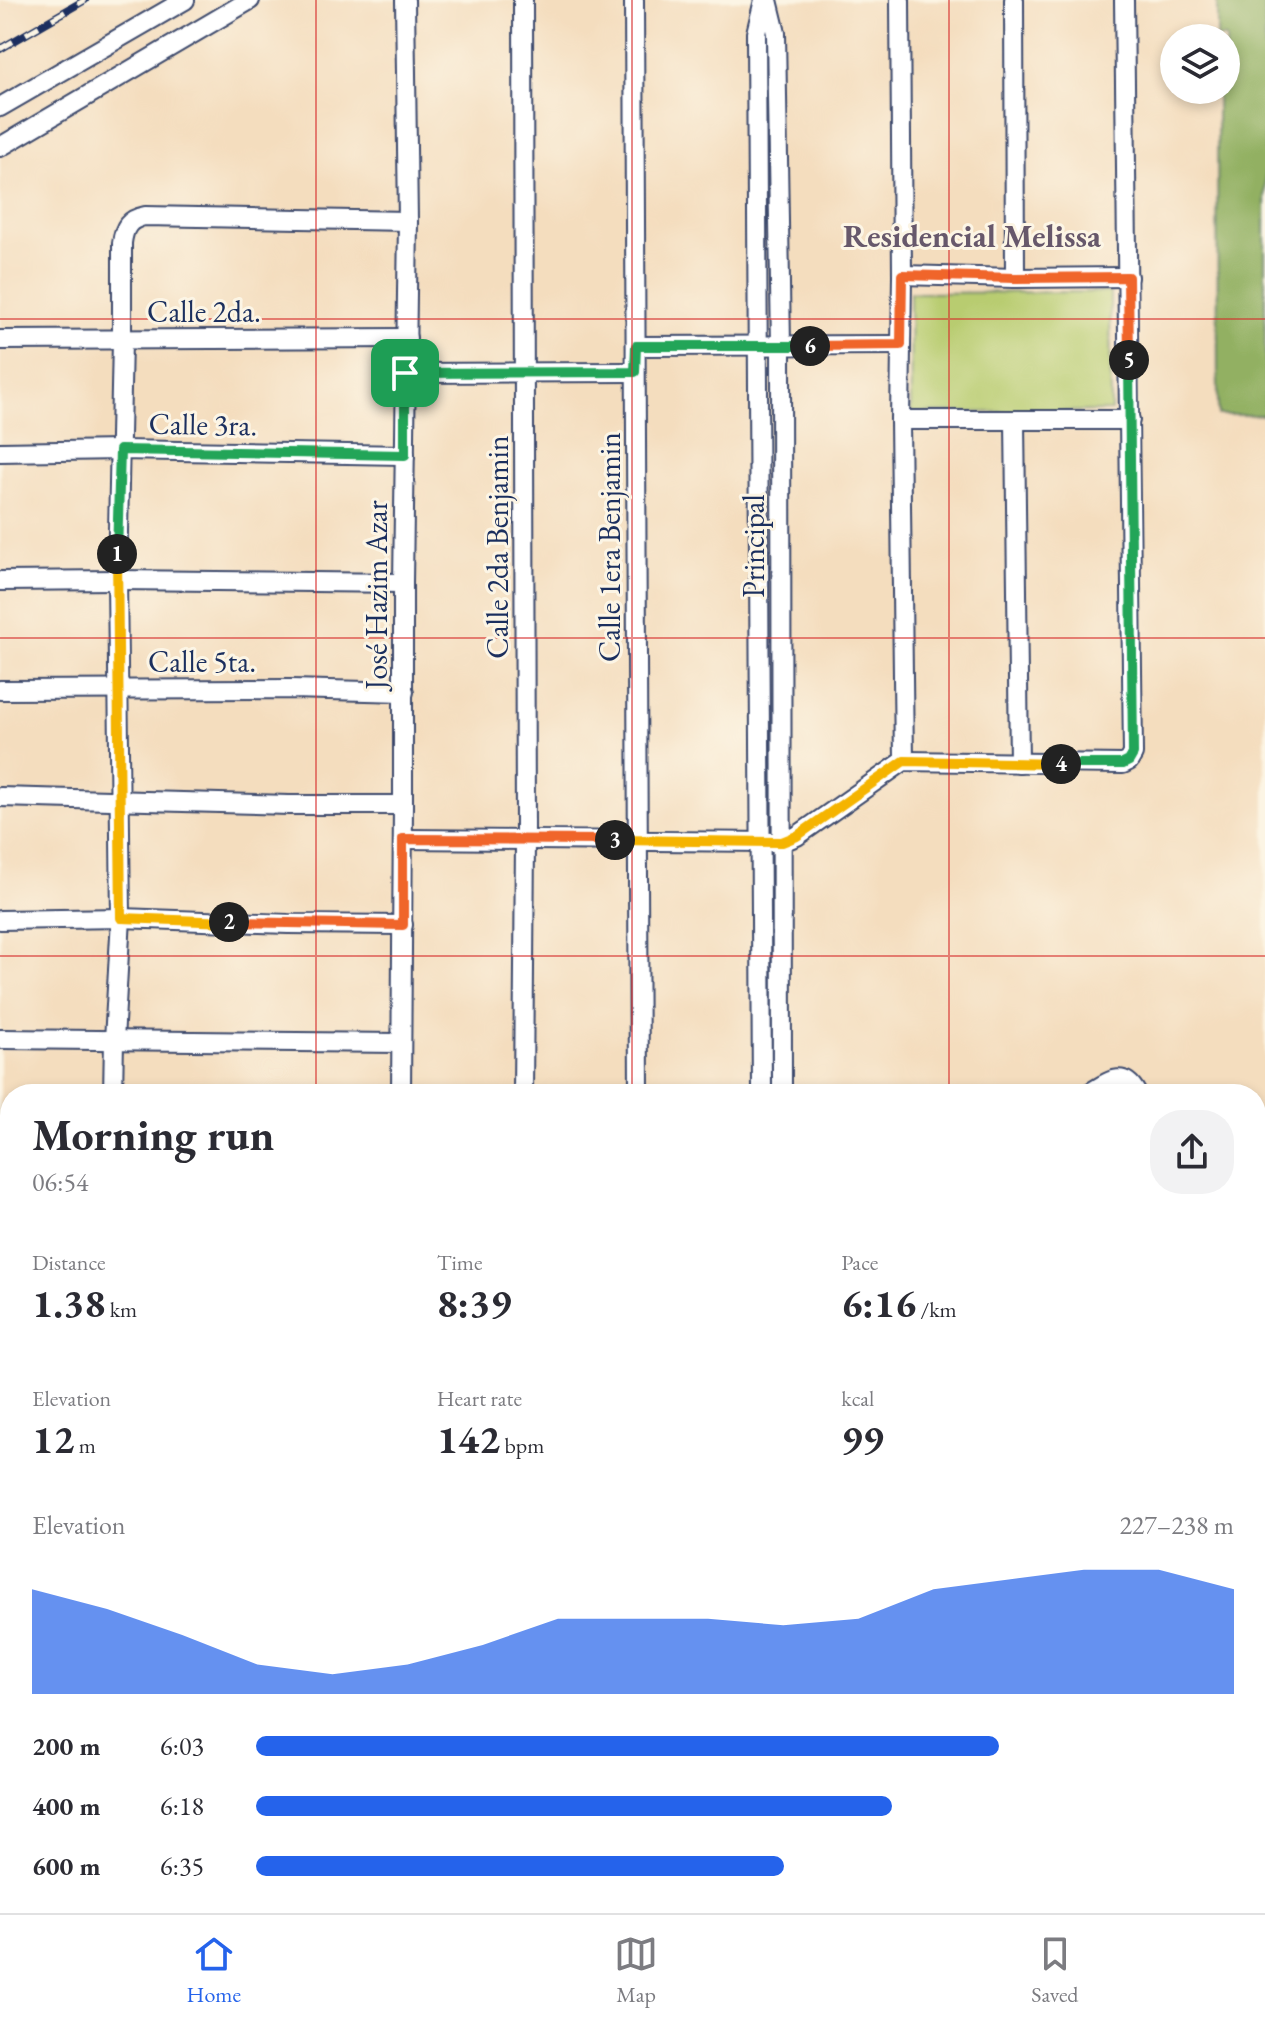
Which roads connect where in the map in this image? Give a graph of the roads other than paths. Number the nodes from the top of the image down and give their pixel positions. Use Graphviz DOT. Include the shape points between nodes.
graph roads {
  1 [pos="185,0"];
  2 [pos="250,0"];
  3 [pos="405,0"];
  4 [pos="523,0"];
  5 [pos="634,0"];
  6 [pos="766,0"];
  7 [pos="900,0"];
  8 [pos="1014,0"];
  9 [pos="1124,0"];
  10 [pos="0,107"];
  11 [pos="0,147"];
  12 [pos="408,221"];
  13 [pos="902,275"];
  14 [pos="1128,277"];
  15 [pos="1015,278"];
  16 [pos="407,338"];
  17 [pos="0,340"];
  18 [pos="122,340"];
  19 [pos="901,345"];
  20 [pos="636,346"];
  21 [pos="757,346"];
  22 [pos="781,346"];
  23 [pos="524,372"];
  24 [pos="635,372"];
  25 [pos="405,373"];
  26 [pos="900,420"];
  27 [pos="1015,420"];
  28 [pos="1130,420"];
  29 [pos="120,450"];
  30 [pos="0,452"];
  31 [pos="405,455"];
  32 [pos="117,580"];
  33 [pos="0,581"];
  34 [pos="403,583"];
  35 [pos="119,689"];
  36 [pos="0,690"];
  37 [pos="404,692"];
  38 [pos="904,761"];
  39 [pos="1019,763"];
  40 [pos="0,797"];
  41 [pos="120,800"];
  42 [pos="403,805"];
  43 [pos="403,839"];
  44 [pos="525,840"];
  45 [pos="639,840"];
  46 [pos="760,841"];
  47 [pos="782,842"];
  48 [pos="121,918"];
  49 [pos="0,920"];
  50 [pos="403,925"];
  51 [pos="0,1039"];
  52 [pos="114,1040"];
  53 [pos="400,1043"];
  54 [pos="113,1084"];
  55 [pos="401,1084"];
  56 [pos="523,1084"];
  57 [pos="639,1084"];
  58 [pos="762,1084"];
  59 [pos="782,1084"];
  60 [pos="1105,1084"];
  61 [pos="1130,1084"];
  1 -- 10 [label="street"];
  2 -- 11 [label="street"];
  3 -- 12 [label="street, José Hazim Azar"];
  4 -- 23 [label="street, Calle 2da Benjamin"];
  5 -- 20 [label="street, Calle 1era Benjamin"];
  6 -- 21 [label="street, Principal" via="756,33"];
  6 -- 22 [label="street, Principal" via="776,33"];
  7 -- 13 [label="street"];
  8 -- 15 [label="street"];
  9 -- 14 [label="street"];
  12 -- 16 [label="street, José Hazim Azar"];
  12 -- 18 [label="street" via="136,218 123,232"];
  13 -- 15 [label="street"];
  13 -- 19 [label="street"];
  14 -- 15 [label="street"];
  14 -- 28 [label="street"];
  16 -- 18 [label="street, Calle 2da."];
  16 -- 25 [label="street, José Hazim Azar"];
  17 -- 18 [label="street, Calle 2da."];
  18 -- 29 [label="street"];
  19 -- 22 [label="street"];
  19 -- 26 [label="street"];
  20 -- 21 [label="street"];
  20 -- 24 [label="street, Calle 1era Benjamin"];
  21 -- 22 [label="street"];
  21 -- 46 [label="street, Principal"];
  22 -- 47 [label="street, Principal"];
  23 -- 24 [label="street"];
  23 -- 25 [label="street"];
  23 -- 44 [label="street, Calle 2da Benjamin"];
  24 -- 45 [label="street, Calle 1era Benjamin"];
  25 -- 31 [label="street, José Hazim Azar"];
  26 -- 27 [label="street"];
  26 -- 38 [label="street"];
  27 -- 28 [label="street"];
  27 -- 39 [label="street"];
  28 -- 39 [label="street" via="1133,754 1123,764"];
  29 -- 30 [label="street, Calle 3ra."];
  29 -- 31 [label="street, Calle 3ra."];
  29 -- 32 [label="street"];
  31 -- 34 [label="street, José Hazim Azar"];
  32 -- 33 [label="street"];
  32 -- 34 [label="street"];
  32 -- 35 [label="street"];
  34 -- 37 [label="street, José Hazim Azar"];
  35 -- 36 [label="street, Calle 5ta."];
  35 -- 37 [label="street, Calle 5ta."];
  35 -- 41 [label="street"];
  37 -- 42 [label="street, José Hazim Azar"];
  38 -- 39 [label="street"];
  38 -- 47 [label="street"];
  40 -- 41 [label="street"];
  41 -- 42 [label="street"];
  41 -- 48 [label="street"];
  42 -- 43 [label="street, José Hazim Azar"];
  43 -- 44 [label="street"];
  43 -- 50 [label="street, José Hazim Azar"];
  44 -- 45 [label="street"];
  44 -- 56 [label="street, Calle 2da Benjamin"];
  45 -- 46 [label="street"];
  45 -- 57 [label="street, Calle 1era Benjamin"];
  46 -- 47 [label="street"];
  46 -- 58 [label="street, Principal"];
  47 -- 59 [label="street, Principal"];
  48 -- 49 [label="street"];
  48 -- 50 [label="street"];
  48 -- 52 [label="street"];
  50 -- 53 [label="street, José Hazim Azar"];
  51 -- 52 [label="street"];
  52 -- 53 [label="street"];
  52 -- 54 [label="street"];
  53 -- 55 [label="street, José Hazim Azar"];
  60 -- 61 [label="street" via="1114,1079"];
}
